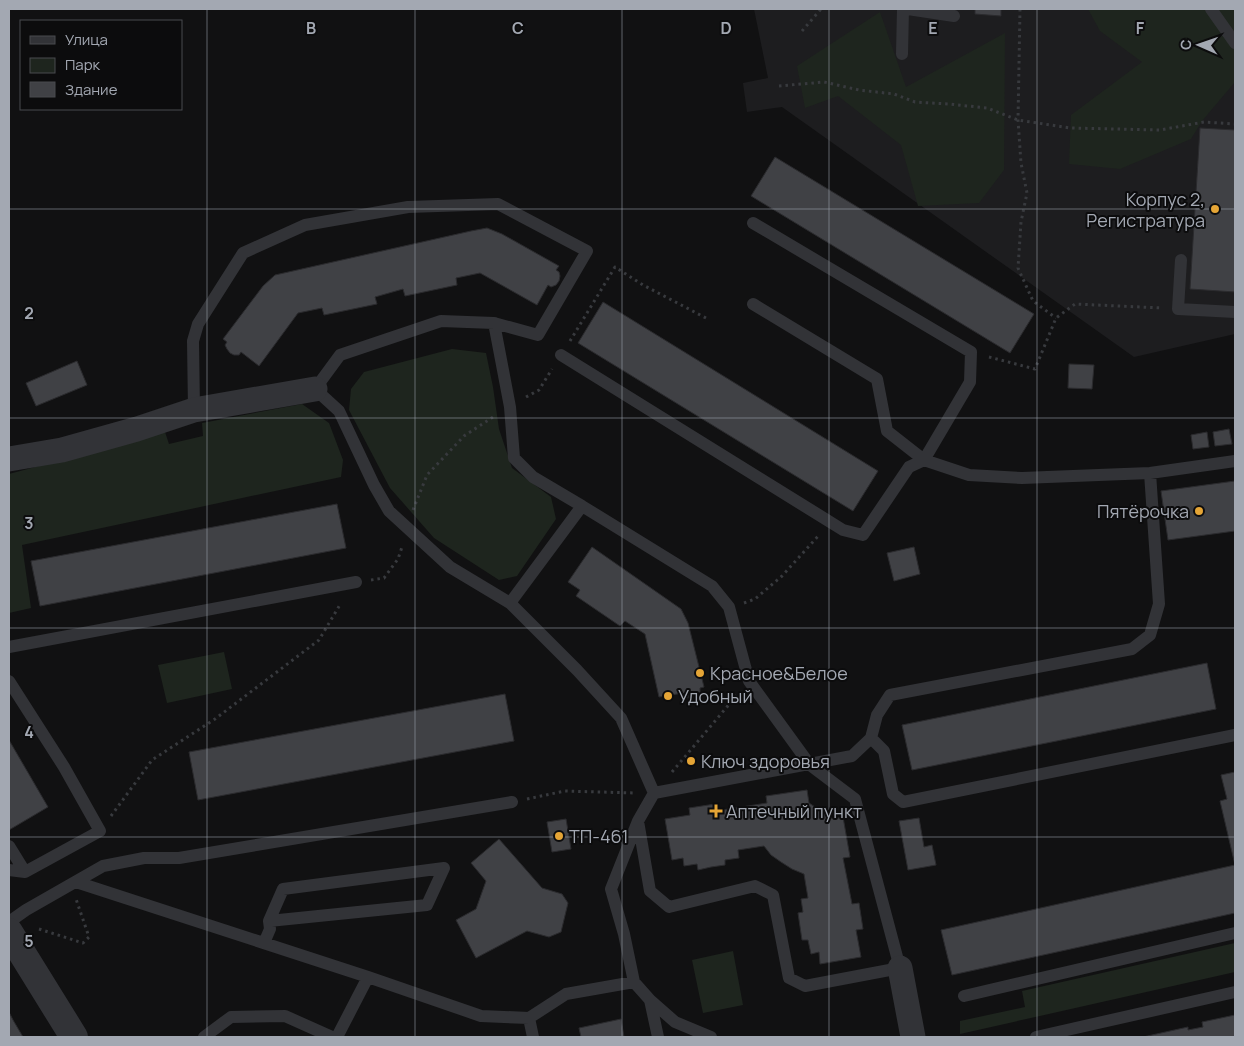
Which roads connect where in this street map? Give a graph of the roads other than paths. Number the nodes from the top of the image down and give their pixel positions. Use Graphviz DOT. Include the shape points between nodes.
graph roads {
  1 [pos="903,9"];
  2 [pos="908,9"];
  3 [pos="1211,9"];
  4 [pos="954,16"];
  5 [pos="1235,44"];
  6 [pos="902,54"];
  7 [pos="753,223"];
  8 [pos="1181,260"];
  9 [pos="753,304"];
  10 [pos="1235,312"];
  11 [pos="494,323"];
  12 [pos="561,355"];
  13 [pos="315,389"];
  14 [pos="194,410"];
  15 [pos="9,459"];
  16 [pos="924,460"];
  17 [pos="1235,462"];
  18 [pos="1150,473"];
  19 [pos="582,506"];
  20 [pos="356,582"];
  21 [pos="510,603"];
  22 [pos="9,647"];
  23 [pos="9,681"];
  24 [pos="1235,735"];
  25 [pos="871,738"];
  26 [pos="810,765"];
  27 [pos="654,793"];
  28 [pos="512,802"];
  29 [pos="638,820"];
  30 [pos="9,846"];
  31 [pos="9,870"];
  32 [pos="25,872"];
  33 [pos="73,883"];
  34 [pos="269,921"];
  35 [pos="9,922"];
  36 [pos="9,932"];
  37 [pos="1235,933"];
  38 [pos="264,943"];
  39 [pos="900,968"];
  40 [pos="368,977"];
  41 [pos="634,982"];
  42 [pos="1235,992"];
  43 [pos="964,996"];
  44 [pos="650,1000"];
  45 [pos="529,1018"];
  46 [pos="74,1037"];
  47 [pos="204,1037"];
  48 [pos="332,1037"];
  49 [pos="337,1037"];
  50 [pos="533,1037"];
  51 [pos="658,1037"];
  52 [pos="712,1037"];
  53 [pos="913,1037"];
  54 [pos="1036,1037"];
  1 -- 6 [label="lane"];
  2 -- 4 [label="lane"];
  3 -- 5 [label="lane"];
  7 -- 16 [label="lane" via="971,352 970,382"];
  8 -- 10 [label="lane" via="1178,309"];
  9 -- 16 [label="lane" via="877,379 887,432"];
  11 -- 13 [label="lane" via="441,320 340,356"];
  11 -- 14 [label="lane" via="538,335 587,251 498,204 408,207 305,225 243,253 198,324 193,341"];
  11 -- 19 [label="lane" via="510,407 514,458 533,477"];
  12 -- 16 [label="lane" via="843,530 863,535 910,467"];
  13 -- 14 [label="street"];
  13 -- 21 [label="lane" via="339,411 389,511 450,567"];
  14 -- 15 [label="street" via="137,430 62,450"];
  16 -- 18 [label="lane" via="969,475 1022,478"];
  17 -- 18 [label="lane"];
  18 -- 25 [label="lane" via="1159,604 1150,635 1132,649 890,695 877,716"];
  19 -- 21 [label="lane"];
  19 -- 26 [label="lane" via="712,586 729,608 749,681"];
  20 -- 22 [label="lane"];
  21 -- 27 [label="lane" via="621,718"];
  23 -- 32 [label="lane" via="100,831"];
  24 -- 25 [label="lane" via="903,802 893,794 884,751"];
  25 -- 26 [label="lane" via="852,756"];
  26 -- 27 [label="lane"];
  26 -- 39 [label="lane" via="855,799"];
  27 -- 29 [label="lane"];
  28 -- 33 [label="lane" via="179,858 144,858 103,866"];
  29 -- 39 [label="lane" via="650,891 669,907 755,886 773,895 789,978 805,986"];
  29 -- 41 [label="lane" via="612,889"];
  30 -- 32 [label="lane"];
  31 -- 32 [label="lane"];
  33 -- 35 [label="lane"];
  33 -- 38 [label="lane"];
  34 -- 34 [label="lane" via="283,889 444,868 427,905"];
  34 -- 38 [label="lane" via="270,928"];
  36 -- 46 [label="street"];
  37 -- 43 [label="lane"];
  38 -- 40 [label="lane"];
  39 -- 53 [label="street"];
  40 -- 45 [label="lane" via="481,1016"];
  40 -- 49 [label="lane"];
  41 -- 44 [label="lane"];
  41 -- 45 [label="lane" via="566,994"];
  42 -- 54 [label="lane"];
  44 -- 51 [label="lane"];
  44 -- 52 [label="lane" via="675,1022"];
  45 -- 50 [label="lane"];
  47 -- 48 [label="lane" via="231,1017 285,1016"];
}
